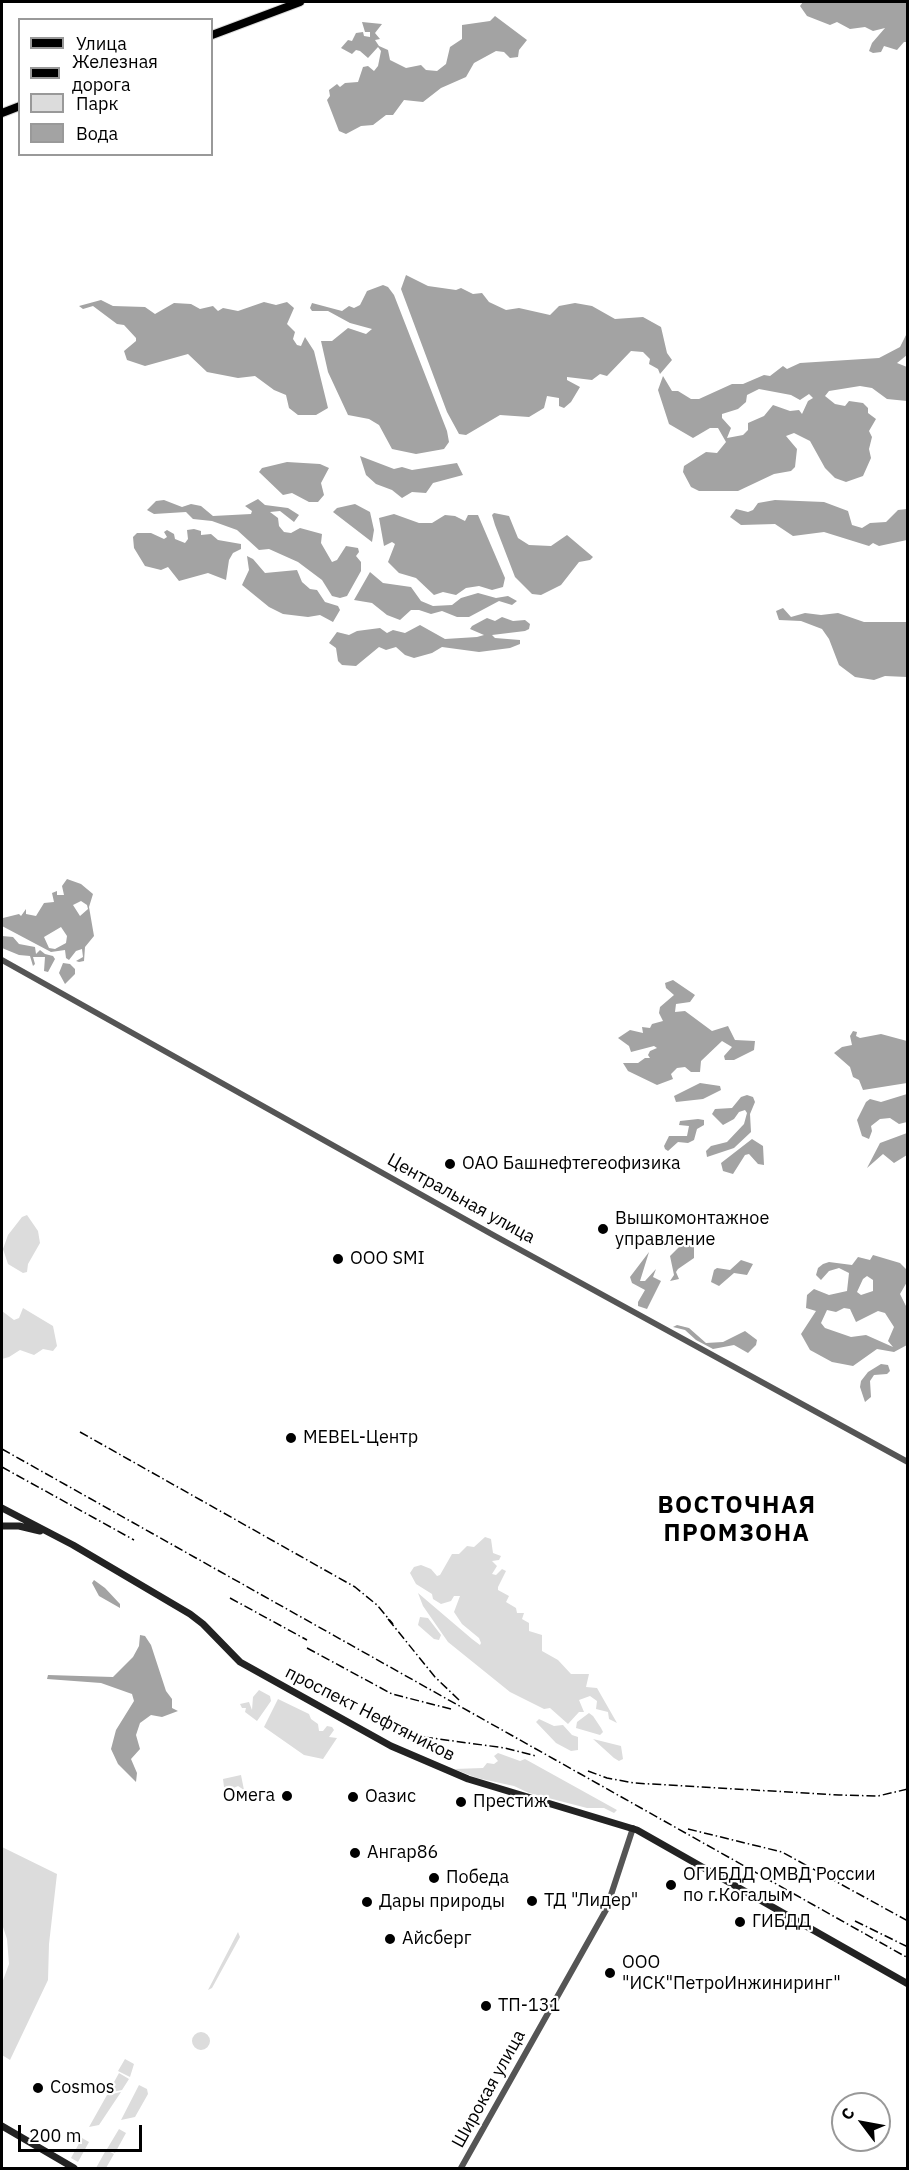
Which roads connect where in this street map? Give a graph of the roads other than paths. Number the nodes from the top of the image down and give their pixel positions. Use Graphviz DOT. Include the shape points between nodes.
graph roads {
  1 [pos="300,2"];
  2 [pos="213,34"];
  3 [pos="18,107"];
  4 [pos="2,113"];
  5 [pos="2,960"];
  6 [pos="908,1462"];
  7 [pos="2,1508"];
  8 [pos="2,1526"];
  9 [pos="73,1545"];
  10 [pos="633,1828"];
  11 [pos="908,1984"];
  12 [pos="2,2126"];
  13 [pos="2,2131"];
  14 [pos="66,2169"];
  15 [pos="74,2169"];
  16 [pos="461,2169"];
  1 -- 2 [label="main road"];
  3 -- 4 [label="main road"];
  5 -- 6 [label="street, Центральная улица"];
  7 -- 9 [label="main road, проспект Нефтяников"];
  8 -- 9 [label="main road" via="33,1529"];
  9 -- 10 [label="main road, проспект Нефтяников" via="197,1619 246,1666 407,1754 480,1784"];
  10 -- 11 [label="main road, проспект Нефтяников"];
  10 -- 16 [label="street, Широкая улица" via="606,1910"];
  12 -- 15 [label="main road"];
  13 -- 14 [label="main road"];
}
